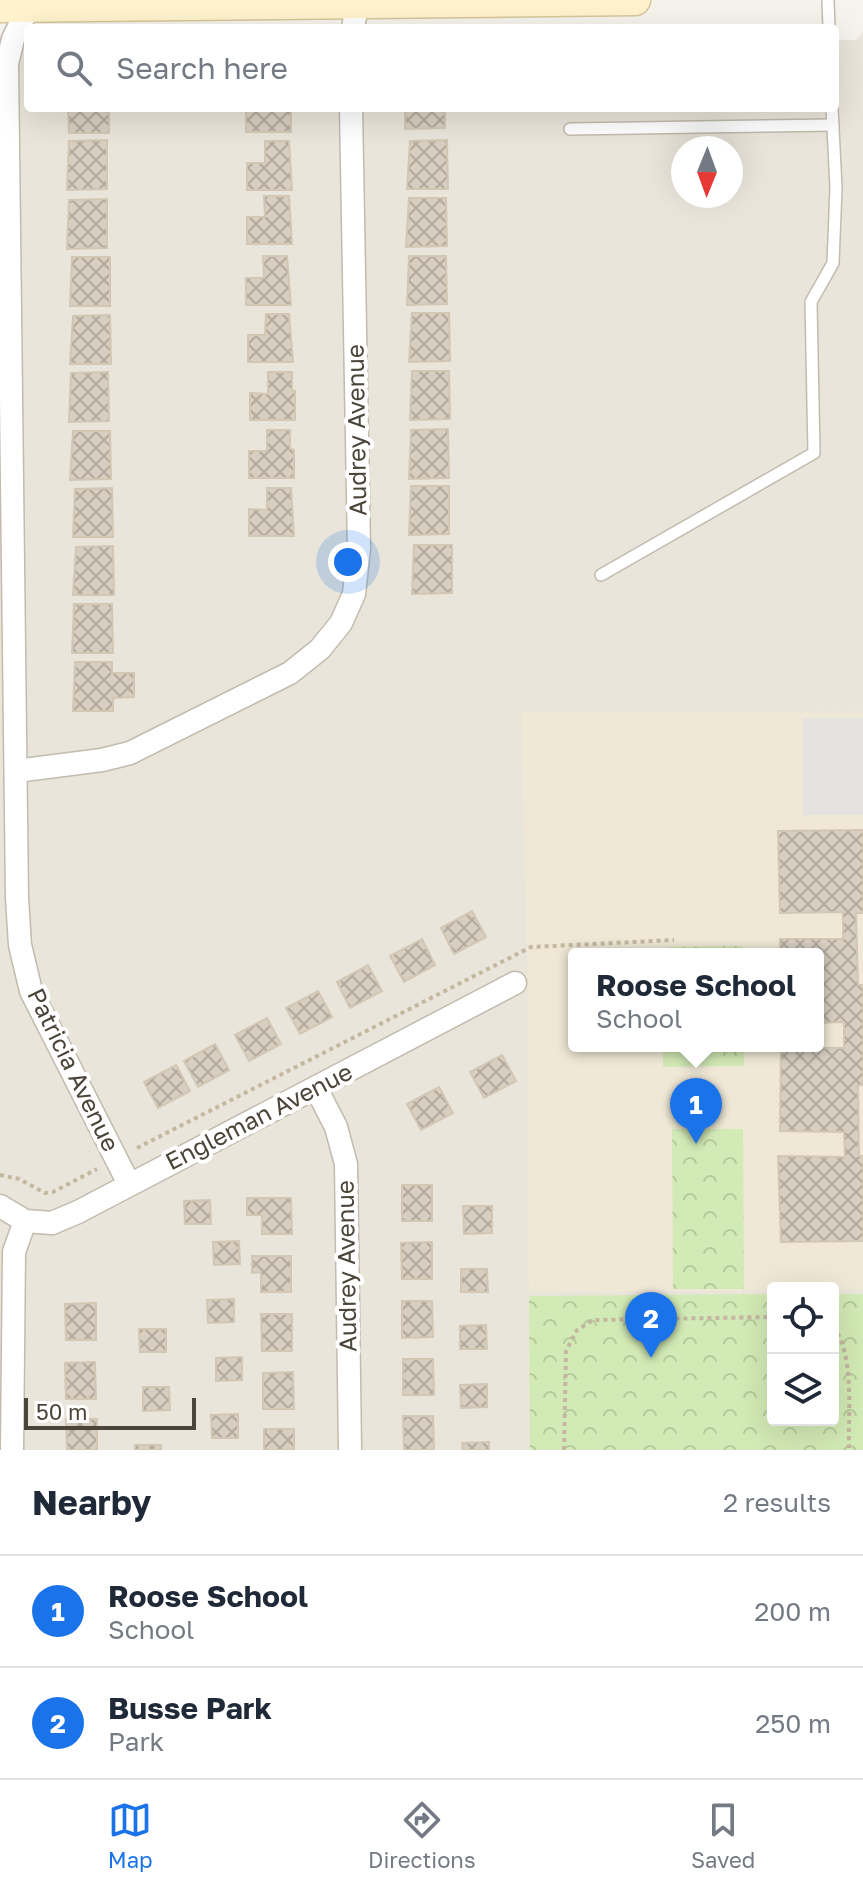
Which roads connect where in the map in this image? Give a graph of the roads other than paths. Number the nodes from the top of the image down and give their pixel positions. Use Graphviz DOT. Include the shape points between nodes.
graph roads {
  1 [pos="635,0"];
  2 [pos="828,0"];
  3 [pos="20,4"];
  4 [pos="356,11"];
  5 [pos="829,24"];
  6 [pos="351,112"];
  7 [pos="832,112"];
  8 [pos="833,125"];
  9 [pos="570,129"];
  10 [pos="601,575"];
  11 [pos="16,771"];
  12 [pos="515,983"];
  13 [pos="316,1088"];
  14 [pos="129,1184"];
  15 [pos="0,1206"];
  16 [pos="25,1221"];
  17 [pos="12,1450"];
  18 [pos="350,1450"];
  1 -- 4 [label="main road"];
  2 -- 5 [label="lane"];
  3 -- 4 [label="main road"];
  3 -- 11 [label="street, Patricia Avenue" via="7,64"];
  6 -- 11 [label="street, Audrey Avenue" via="359,549 354,594 341,623 290,673 130,753"];
  7 -- 8 [label="lane"];
  8 -- 9 [label="lane"];
  8 -- 10 [label="lane" via="833,263 811,302 814,453"];
  11 -- 14 [label="street, Patricia Avenue" via="17,898 25,969"];
  12 -- 13 [label="street, Engleman Avenue"];
  13 -- 14 [label="street, Engleman Avenue"];
  13 -- 18 [label="street, Audrey Avenue" via="336,1127 346,1164"];
  14 -- 16 [label="street, Engleman Avenue" via="52,1223"];
  15 -- 16 [label="street"];
  16 -- 17 [label="street" via="14,1252"];
}
